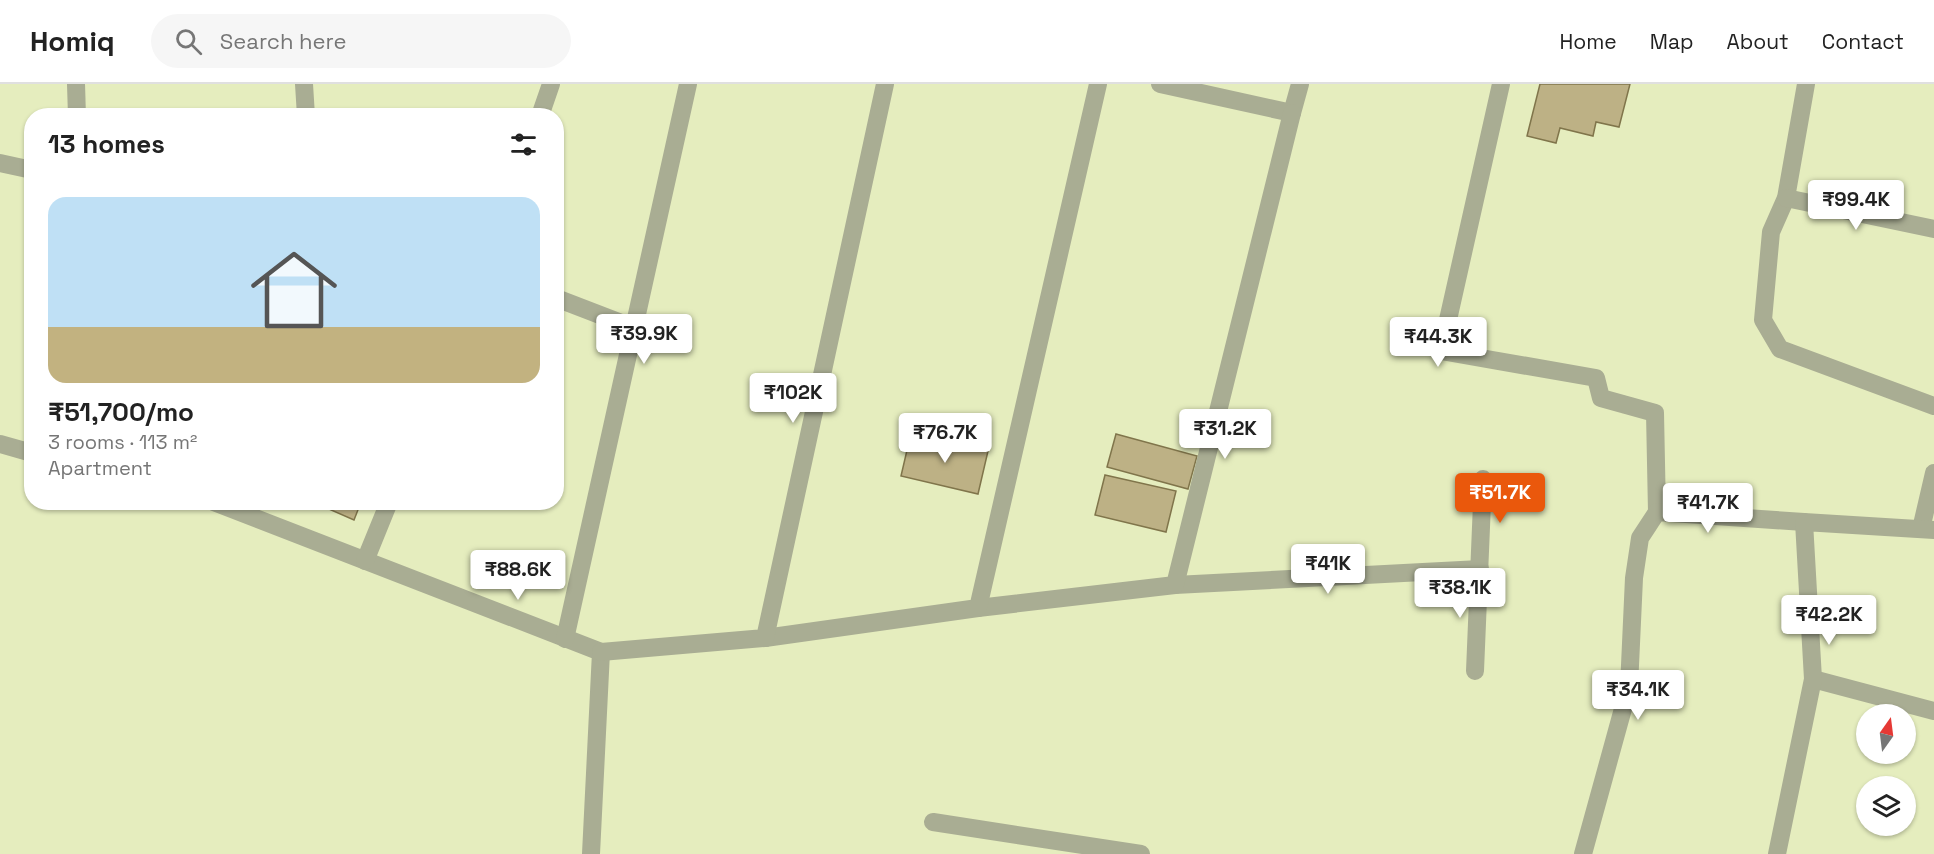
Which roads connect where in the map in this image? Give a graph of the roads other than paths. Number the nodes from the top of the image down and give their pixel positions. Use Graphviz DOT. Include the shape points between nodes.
graph roads {
  1 [pos="76,84"];
  2 [pos="304,84"];
  3 [pos="551,84"];
  4 [pos="688,84"];
  5 [pos="885,84"];
  6 [pos="1098,84"];
  7 [pos="1160,84"];
  8 [pos="1300,84"];
  9 [pos="1501,84"];
  10 [pos="1806,84"];
  11 [pos="77,108"];
  12 [pos="306,108"];
  13 [pos="543,108"];
  14 [pos="1292,113"];
  15 [pos="0,164"];
  16 [pos="24,168"];
  17 [pos="1786,198"];
  18 [pos="1934,229"];
  19 [pos="564,301"];
  20 [pos="634,328"];
  21 [pos="1934,406"];
  22 [pos="0,444"];
  23 [pos="24,451"];
  24 [pos="1934,473"];
  25 [pos="1483,479"];
  26 [pos="234,510"];
  27 [pos="386,510"];
  28 [pos="1657,512"];
  29 [pos="1804,522"];
  30 [pos="1927,530"];
  31 [pos="365,561"];
  32 [pos="1480,569"];
  33 [pos="1175,585"];
  34 [pos="978,608"];
  35 [pos="765,638"];
  36 [pos="565,639"];
  37 [pos="601,652"];
  38 [pos="1475,671"];
  39 [pos="1813,679"];
  40 [pos="1934,711"];
  41 [pos="933,822"];
  42 [pos="591,854"];
  43 [pos="1141,854"];
  44 [pos="1583,854"];
  45 [pos="1777,854"];
  1 -- 11 [label="street"];
  2 -- 12 [label="street"];
  3 -- 13 [label="street"];
  4 -- 20 [label="street"];
  5 -- 35 [label="street"];
  6 -- 34 [label="street"];
  7 -- 14 [label="street"];
  8 -- 14 [label="street"];
  9 -- 28 [label="street" via="1441,351 1596,378 1601,398 1655,413"];
  10 -- 17 [label="street"];
  14 -- 33 [label="street"];
  15 -- 16 [label="street"];
  17 -- 18 [label="street"];
  17 -- 21 [label="street" via="1771,232 1763,320 1780,349"];
  19 -- 20 [label="street"];
  20 -- 36 [label="street"];
  22 -- 23 [label="street"];
  24 -- 30 [label="street"];
  25 -- 32 [label="street"];
  26 -- 31 [label="street"];
  27 -- 31 [label="street"];
  28 -- 29 [label="street"];
  28 -- 44 [label="street" via="1640,538 1634,578 1629,687"];
  29 -- 30 [label="street"];
  29 -- 39 [label="street"];
  31 -- 36 [label="street"];
  32 -- 33 [label="street"];
  32 -- 38 [label="street"];
  33 -- 34 [label="street"];
  34 -- 35 [label="street"];
  35 -- 37 [label="street"];
  36 -- 37 [label="street"];
  37 -- 42 [label="street"];
  39 -- 40 [label="street"];
  39 -- 45 [label="street"];
  41 -- 43 [label="street"];
}
